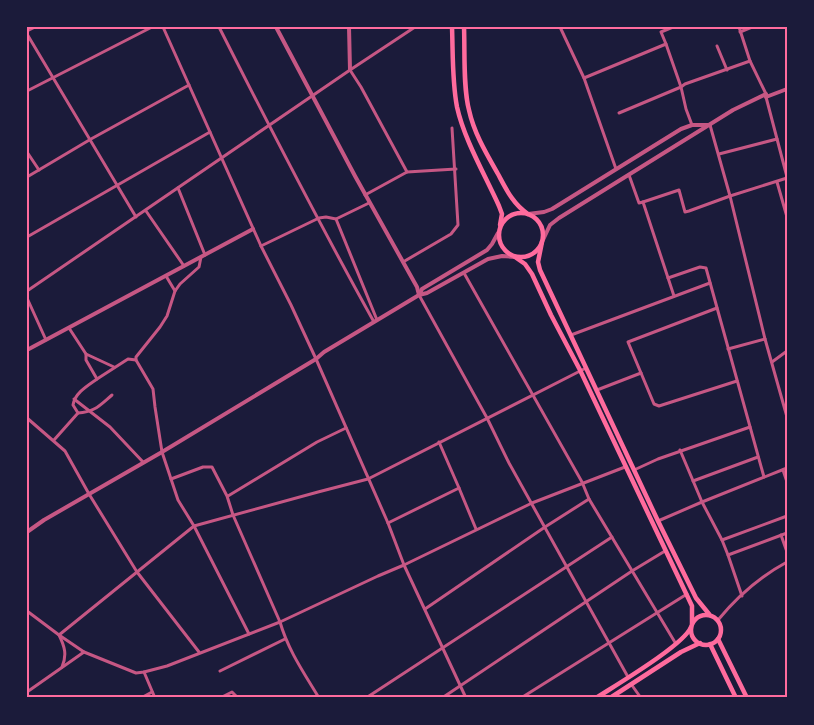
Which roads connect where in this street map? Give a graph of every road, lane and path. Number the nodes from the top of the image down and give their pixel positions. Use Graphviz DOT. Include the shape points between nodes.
graph roads {
  1 [pos="35,27"];
  2 [pos="152,27"];
  3 [pos="163,27"];
  4 [pos="219,27"];
  5 [pos="276,27"];
  6 [pos="349,27"];
  7 [pos="415,27"];
  8 [pos="452,27"];
  9 [pos="464,27"];
  10 [pos="560,27"];
  11 [pos="673,27"];
  12 [pos="738,27"];
  13 [pos="752,27"];
  14 [pos="27,32"];
  15 [pos="740,32"];
  16 [pos="666,44"];
  17 [pos="717,46"];
  18 [pos="750,61"];
  19 [pos="350,70"];
  20 [pos="726,70"];
  21 [pos="53,77"];
  22 [pos="584,78"];
  23 [pos="189,85"];
  24 [pos="681,87"];
  25 [pos="787,89"];
  26 [pos="27,91"];
  27 [pos="766,95"];
  28 [pos="312,96"];
  29 [pos="619,113"];
  30 [pos="692,125"];
  31 [pos="710,125"];
  32 [pos="268,126"];
  33 [pos="453,128"];
  34 [pos="210,132"];
  35 [pos="91,140"];
  36 [pos="777,140"];
  37 [pos="27,152"];
  38 [pos="719,154"];
  39 [pos="222,159"];
  40 [pos="456,169"];
  41 [pos="616,169"];
  42 [pos="39,170"];
  43 [pos="406,172"];
  44 [pos="628,175"];
  45 [pos="27,177"];
  46 [pos="787,178"];
  47 [pos="777,182"];
  48 [pos="117,185"];
  49 [pos="178,188"];
  50 [pos="365,195"];
  51 [pos="730,196"];
  52 [pos="370,202"];
  53 [pos="643,202"];
  54 [pos="786,208"];
  55 [pos="146,210"];
  56 [pos="528,214"];
  57 [pos="136,217"];
  58 [pos="787,217"];
  59 [pos="319,218"];
  60 [pos="336,219"];
  61 [pos="500,225"];
  62 [pos="253,229"];
  63 [pos="498,233"];
  64 [pos="27,237"];
  65 [pos="543,242"];
  66 [pos="261,246"];
  67 [pos="203,256"];
  68 [pos="514,257"];
  69 [pos="403,262"];
  70 [pos="184,266"];
  71 [pos="464,273"];
  72 [pos="166,276"];
  73 [pos="668,278"];
  74 [pos="710,283"];
  75 [pos="27,291"];
  76 [pos="175,291"];
  77 [pos="419,295"];
  78 [pos="674,296"];
  79 [pos="27,298"];
  80 [pos="717,308"];
  81 [pos="558,310"];
  82 [pos="551,315"];
  83 [pos="375,321"];
  84 [pos="69,328"];
  85 [pos="570,336"];
  86 [pos="46,339"];
  87 [pos="765,339"];
  88 [pos="728,349"];
  89 [pos="27,350"];
  90 [pos="787,351"];
  91 [pos="86,354"];
  92 [pos="316,359"];
  93 [pos="136,360"];
  94 [pos="772,362"];
  95 [pos="114,367"];
  96 [pos="583,369"];
  97 [pos="641,373"];
  98 [pos="96,379"];
  99 [pos="737,381"];
  100 [pos="597,390"];
  101 [pos="112,395"];
  102 [pos="532,395"];
  103 [pos="74,399"];
  104 [pos="90,412"];
  105 [pos="78,413"];
  106 [pos="787,417"];
  107 [pos="27,418"];
  108 [pos="488,418"];
  109 [pos="750,427"];
  110 [pos="346,428"];
  111 [pos="54,440"];
  112 [pos="439,442"];
  113 [pos="680,450"];
  114 [pos="162,452"];
  115 [pos="758,457"];
  116 [pos="143,462"];
  117 [pos="625,467"];
  118 [pos="785,469"];
  119 [pos="635,472"];
  120 [pos="630,476"];
  121 [pos="764,477"];
  122 [pos="171,479"];
  123 [pos="368,479"];
  124 [pos="693,481"];
  125 [pos="582,482"];
  126 [pos="787,482"];
  127 [pos="459,488"];
  128 [pos="89,494"];
  129 [pos="227,496"];
  130 [pos="589,499"];
  131 [pos="702,502"];
  132 [pos="532,503"];
  133 [pos="233,515"];
  134 [pos="787,516"];
  135 [pos="658,521"];
  136 [pos="388,523"];
  137 [pos="194,526"];
  138 [pos="545,527"];
  139 [pos="476,530"];
  140 [pos="27,532"];
  141 [pos="787,533"];
  142 [pos="781,536"];
  143 [pos="612,537"];
  144 [pos="722,540"];
  145 [pos="665,550"];
  146 [pos="787,552"];
  147 [pos="728,555"];
  148 [pos="787,562"];
  149 [pos="404,565"];
  150 [pos="567,565"];
  151 [pos="632,571"];
  152 [pos="137,572"];
  153 [pos="687,594"];
  154 [pos="742,596"];
  155 [pos="586,602"];
  156 [pos="425,609"];
  157 [pos="27,611"];
  158 [pos="657,613"];
  159 [pos="709,614"];
  160 [pos="718,620"];
  161 [pos="279,622"];
  162 [pos="692,625"];
  163 [pos="249,634"];
  164 [pos="59,635"];
  165 [pos="285,639"];
  166 [pos="718,639"];
  167 [pos="610,642"];
  168 [pos="700,643"];
  169 [pos="676,644"];
  170 [pos="710,644"];
  171 [pos="442,647"];
  172 [pos="84,652"];
  173 [pos="199,652"];
  174 [pos="62,667"];
  175 [pos="220,671"];
  176 [pos="144,672"];
  177 [pos="628,677"];
  178 [pos="631,684"];
  179 [pos="460,686"];
  180 [pos="27,692"];
  181 [pos="152,692"];
  182 [pos="141,698"];
  183 [pos="155,698"];
  184 [pos="220,698"];
  185 [pos="238,698"];
  186 [pos="319,698"];
  187 [pos="366,698"];
  188 [pos="442,698"];
  189 [pos="465,698"];
  190 [pos="521,698"];
  191 [pos="596,698"];
  192 [pos="610,698"];
  193 [pos="641,698"];
  194 [pos="736,698"];
  195 [pos="747,698"];
  1 -- 14 [label="street"];
  2 -- 21 [label="street"];
  3 -- 23 [label="street"];
  4 -- 32 [label="street"];
  5 -- 28 [label="street"];
  6 -- 19 [label="street"];
  7 -- 19 [label="street"];
  8 -- 61 [label="main road" via="457,108 499,206"];
  9 -- 56 [label="main road" via="467,92 474,126 513,201"];
  10 -- 22 [label="street"];
  11 -- 16 [label="street" via="661,32"];
  12 -- 15 [label="street"];
  13 -- 15 [label="street"];
  14 -- 21 [label="street"];
  15 -- 18 [label="street"];
  16 -- 22 [label="street"];
  16 -- 24 [label="street"];
  17 -- 20 [label="street"];
  18 -- 20 [label="street"];
  18 -- 27 [label="street"];
  19 -- 28 [label="street"];
  19 -- 43 [label="street"];
  20 -- 24 [label="street"];
  21 -- 26 [label="street"];
  21 -- 35 [label="street"];
  22 -- 41 [label="street"];
  23 -- 34 [label="street"];
  23 -- 35 [label="street"];
  24 -- 29 [label="street"];
  24 -- 30 [label="street"];
  25 -- 27 [label="street"];
  27 -- 31 [label="street"];
  27 -- 36 [label="street"];
  28 -- 32 [label="street"];
  28 -- 50 [label="street"];
  30 -- 31 [label="street"];
  30 -- 41 [label="street"];
  31 -- 38 [label="street"];
  31 -- 44 [label="street"];
  32 -- 39 [label="street"];
  32 -- 59 [label="street"];
  33 -- 40 [label="street"];
  34 -- 39 [label="street"];
  34 -- 48 [label="street"];
  35 -- 42 [label="street"];
  35 -- 48 [label="street"];
  36 -- 38 [label="street"];
  36 -- 46 [label="street"];
  37 -- 42 [label="street"];
  38 -- 51 [label="street"];
  39 -- 49 [label="street"];
  39 -- 62 [label="street"];
  40 -- 43 [label="street"];
  40 -- 69 [label="street" via="458,225 451,234"];
  41 -- 56 [label="street" via="552,209"];
  42 -- 45 [label="street"];
  43 -- 50 [label="street"];
  44 -- 53 [label="street" via="639,203"];
  44 -- 65 [label="street" via="550,225"];
  46 -- 47 [label="street"];
  47 -- 51 [label="street"];
  47 -- 54 [label="street"];
  48 -- 57 [label="street"];
  48 -- 64 [label="street"];
  49 -- 55 [label="street"];
  49 -- 67 [label="street"];
  50 -- 52 [label="street"];
  51 -- 53 [label="street" via="685,212 679,190"];
  51 -- 87 [label="street"];
  52 -- 60 [label="street"];
  52 -- 69 [label="street"];
  53 -- 73 [label="street"];
  54 -- 58 [label="street"];
  55 -- 57 [label="street"];
  55 -- 70 [label="street"];
  56 -- 61 [label="main road" via="515,213"];
  56 -- 65 [label="main road" via="542,228"];
  57 -- 75 [label="street"];
  59 -- 60 [label="street"];
  59 -- 66 [label="street"];
  59 -- 83 [label="street"];
  60 -- 83 [label="street"];
  61 -- 63 [label="main road"];
  62 -- 66 [label="street"];
  62 -- 67 [label="street"];
  63 -- 68 [label="main road" via="500,245"];
  63 -- 77 [label="street" via="487,250 422,288"];
  65 -- 68 [label="main road" via="528,257"];
  65 -- 81 [label="main road" via="538,262"];
  66 -- 92 [label="street"];
  67 -- 70 [label="street"];
  67 -- 76 [label="street" via="199,267"];
  68 -- 71 [label="street" via="493,257"];
  68 -- 82 [label="main road" via="529,269"];
  69 -- 77 [label="street"];
  70 -- 72 [label="street"];
  71 -- 77 [label="street"];
  71 -- 102 [label="street"];
  72 -- 76 [label="street"];
  72 -- 84 [label="street"];
  73 -- 74 [label="street" via="700,267 706,268"];
  73 -- 78 [label="street"];
  74 -- 78 [label="street"];
  74 -- 80 [label="street"];
  76 -- 93 [label="street" via="165,320"];
  77 -- 83 [label="street"];
  77 -- 108 [label="street"];
  78 -- 85 [label="street"];
  79 -- 86 [label="street"];
  80 -- 88 [label="street"];
  80 -- 97 [label="street" via="628,342"];
  81 -- 82 [label="main road"];
  81 -- 85 [label="main road"];
  82 -- 96 [label="main road"];
  83 -- 92 [label="street"];
  84 -- 86 [label="street"];
  84 -- 91 [label="street"];
  85 -- 96 [label="main road"];
  86 -- 89 [label="street"];
  87 -- 88 [label="street"];
  87 -- 94 [label="street"];
  88 -- 99 [label="street"];
  90 -- 94 [label="street"];
  91 -- 95 [label="street"];
  91 -- 98 [label="street"];
  92 -- 110 [label="street"];
  92 -- 114 [label="street"];
  93 -- 95 [label="street" via="128,359"];
  93 -- 114 [label="street" via="153,389"];
  94 -- 106 [label="street"];
  95 -- 98 [label="street"];
  96 -- 100 [label="main road"];
  96 -- 102 [label="street"];
  96 -- 117 [label="main road"];
  97 -- 99 [label="street" via="654,404 659,405"];
  97 -- 100 [label="street"];
  98 -- 103 [label="street"];
  99 -- 109 [label="street"];
  100 -- 119 [label="main road"];
  101 -- 104 [label="street"];
  102 -- 108 [label="street"];
  102 -- 125 [label="street"];
  103 -- 104 [label="street"];
  103 -- 105 [label="street"];
  104 -- 105 [label="street"];
  104 -- 116 [label="street"];
  105 -- 111 [label="street"];
  107 -- 111 [label="street"];
  108 -- 112 [label="street"];
  108 -- 132 [label="street"];
  109 -- 113 [label="street"];
  109 -- 115 [label="street"];
  110 -- 123 [label="street"];
  110 -- 129 [label="street"];
  111 -- 128 [label="street" via="65,451"];
  112 -- 123 [label="street"];
  112 -- 127 [label="street"];
  113 -- 119 [label="street"];
  113 -- 124 [label="street"];
  114 -- 116 [label="street"];
  114 -- 122 [label="street"];
  115 -- 121 [label="street"];
  115 -- 124 [label="street"];
  116 -- 128 [label="street"];
  117 -- 120 [label="main road"];
  117 -- 125 [label="street"];
  118 -- 121 [label="street"];
  118 -- 126 [label="street"];
  119 -- 120 [label="main road"];
  119 -- 135 [label="main road"];
  120 -- 145 [label="main road"];
  121 -- 131 [label="street"];
  122 -- 129 [label="street" via="212,467"];
  122 -- 137 [label="street"];
  123 -- 133 [label="street"];
  123 -- 136 [label="street"];
  124 -- 131 [label="street"];
  125 -- 130 [label="street"];
  125 -- 132 [label="street"];
  127 -- 136 [label="street"];
  127 -- 139 [label="street"];
  128 -- 140 [label="street"];
  128 -- 152 [label="street"];
  129 -- 133 [label="street"];
  130 -- 138 [label="street"];
  130 -- 143 [label="street"];
  131 -- 135 [label="street"];
  131 -- 144 [label="street"];
  132 -- 138 [label="street"];
  132 -- 139 [label="street"];
  133 -- 137 [label="street"];
  133 -- 161 [label="street"];
  134 -- 144 [label="street"];
  135 -- 159 [label="main road" via="692,591"];
  136 -- 149 [label="street"];
  137 -- 152 [label="street"];
  137 -- 163 [label="street"];
  138 -- 150 [label="street"];
  138 -- 156 [label="street"];
  139 -- 149 [label="street"];
  141 -- 142 [label="street"];
  142 -- 146 [label="street"];
  142 -- 147 [label="street"];
  143 -- 150 [label="street"];
  143 -- 151 [label="street"];
  144 -- 147 [label="street"];
  145 -- 151 [label="street"];
  145 -- 153 [label="main road"];
  147 -- 154 [label="street"];
  148 -- 154 [label="street"];
  149 -- 156 [label="street"];
  149 -- 161 [label="street"];
  150 -- 155 [label="street"];
  150 -- 171 [label="street"];
  151 -- 155 [label="street"];
  151 -- 158 [label="street"];
  152 -- 164 [label="street"];
  152 -- 173 [label="street"];
  153 -- 158 [label="street"];
  153 -- 162 [label="main road" via="693,610"];
  154 -- 160 [label="street"];
  155 -- 167 [label="street"];
  155 -- 179 [label="street"];
  156 -- 171 [label="street"];
  157 -- 164 [label="street"];
  158 -- 167 [label="street"];
  158 -- 169 [label="street"];
  159 -- 160 [label="main road"];
  159 -- 162 [label="main road" via="701,615"];
  160 -- 166 [label="main road" via="722,629"];
  161 -- 163 [label="street"];
  161 -- 165 [label="street"];
  162 -- 168 [label="main road" via="694,638"];
  162 -- 169 [label="main road"];
  163 -- 173 [label="street"];
  164 -- 172 [label="street"];
  164 -- 174 [label="street" via="66,653"];
  165 -- 175 [label="street"];
  165 -- 186 [label="street"];
  166 -- 170 [label="main road"];
  166 -- 195 [label="main road"];
  167 -- 177 [label="street"];
  167 -- 190 [label="street"];
  168 -- 170 [label="main road"];
  168 -- 178 [label="main road"];
  169 -- 177 [label="main road"];
  170 -- 194 [label="main road"];
  171 -- 179 [label="street"];
  171 -- 187 [label="street"];
  172 -- 174 [label="street"];
  172 -- 176 [label="street" via="136,673"];
  173 -- 176 [label="street"];
  174 -- 180 [label="street"];
  176 -- 181 [label="street"];
  177 -- 191 [label="main road"];
  178 -- 192 [label="main road"];
  178 -- 193 [label="street"];
  179 -- 188 [label="street"];
  179 -- 189 [label="street"];
  181 -- 182 [label="street"];
  181 -- 183 [label="street"];
  184 -- 185 [label="street" via="232,692"];
}
